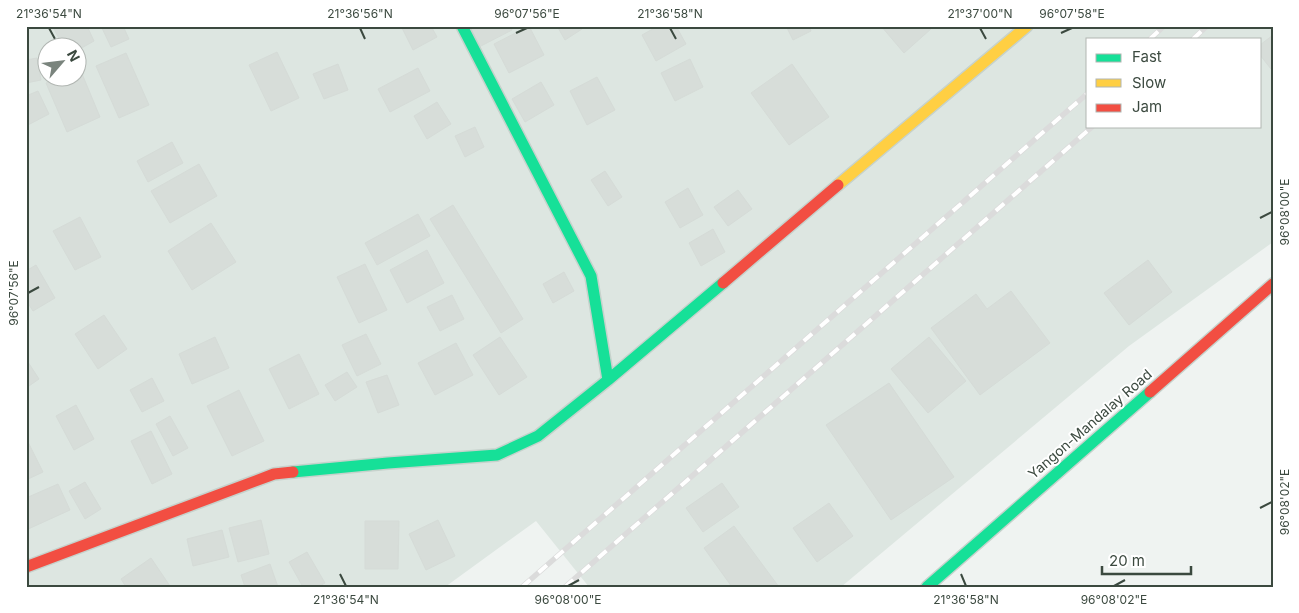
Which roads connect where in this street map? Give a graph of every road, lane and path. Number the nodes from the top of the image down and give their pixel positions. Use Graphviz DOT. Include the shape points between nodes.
graph roads {
  1 [pos="462,26"];
  2 [pos="1027,26"];
  3 [pos="1273,284"];
  4 [pos="608,380"];
  5 [pos="26,567"];
  6 [pos="927,587"];
  1 -- 4 [label="main road" via="591,276"];
  2 -- 4 [label="main road"];
  3 -- 6 [label="main road, Yangon-Mandalay Road"];
  4 -- 5 [label="main road" via="538,436 496,455 274,474"];
}
